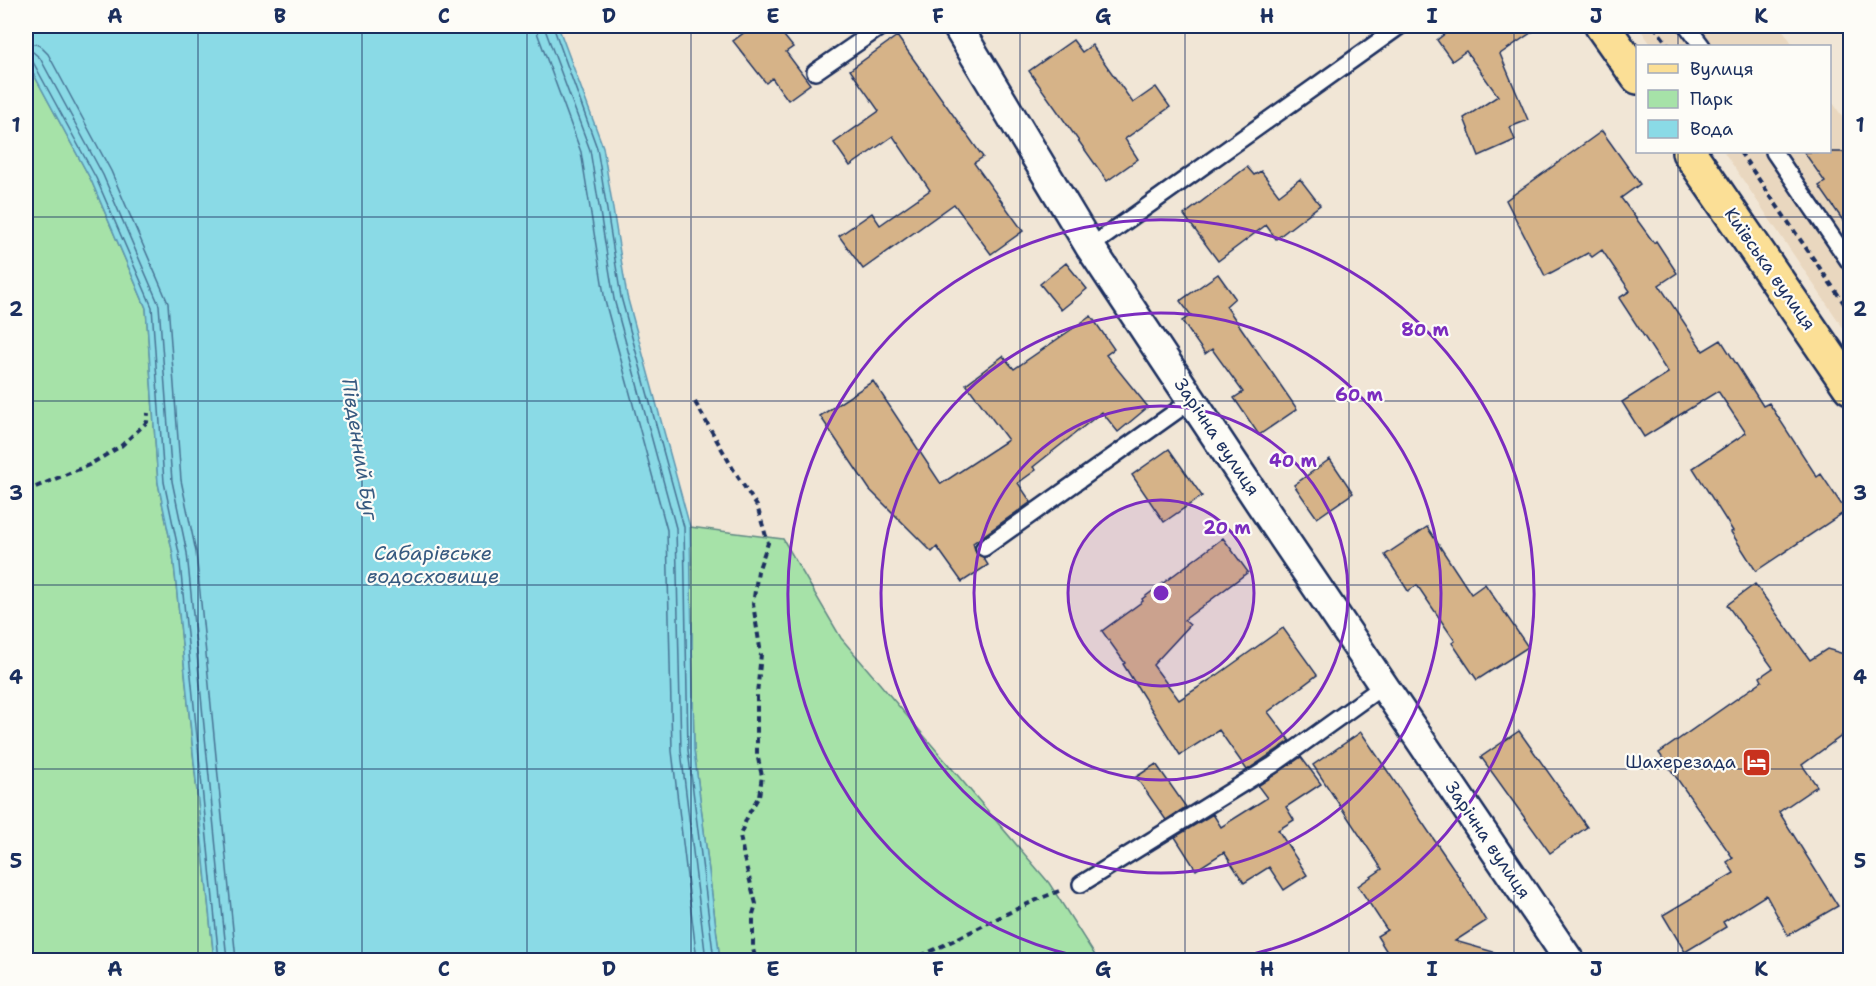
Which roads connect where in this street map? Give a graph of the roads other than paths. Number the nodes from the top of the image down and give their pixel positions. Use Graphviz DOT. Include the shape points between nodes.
graph roads {
  1 [pos="882,26"];
  2 [pos="957,26"];
  3 [pos="1400,26"];
  4 [pos="1602,26"];
  5 [pos="1687,26"];
  6 [pos="1701,45"];
  7 [pos="815,72"];
  8 [pos="1636,74"];
  9 [pos="1690,153"];
  10 [pos="1775,153"];
  11 [pos="1090,247"];
  12 [pos="1851,263"];
  13 [pos="1851,387"];
  14 [pos="1192,400"];
  15 [pos="984,548"];
  16 [pos="1383,686"];
  17 [pos="1081,884"];
  18 [pos="1569,960"];
  1 -- 7 [label="lane"];
  2 -- 11 [label="street, Зарічна вулиця"];
  3 -- 11 [label="lane"];
  4 -- 8 [label="main road"];
  5 -- 6 [label="lane"];
  9 -- 13 [label="main road, Київська вулиця"];
  10 -- 12 [label="lane"];
  11 -- 14 [label="street, Зарічна вулиця"];
  14 -- 15 [label="lane"];
  14 -- 16 [label="street, Зарічна вулиця"];
  16 -- 17 [label="lane" via="1273,765"];
  16 -- 18 [label="street, Зарічна вулиця"];
}
